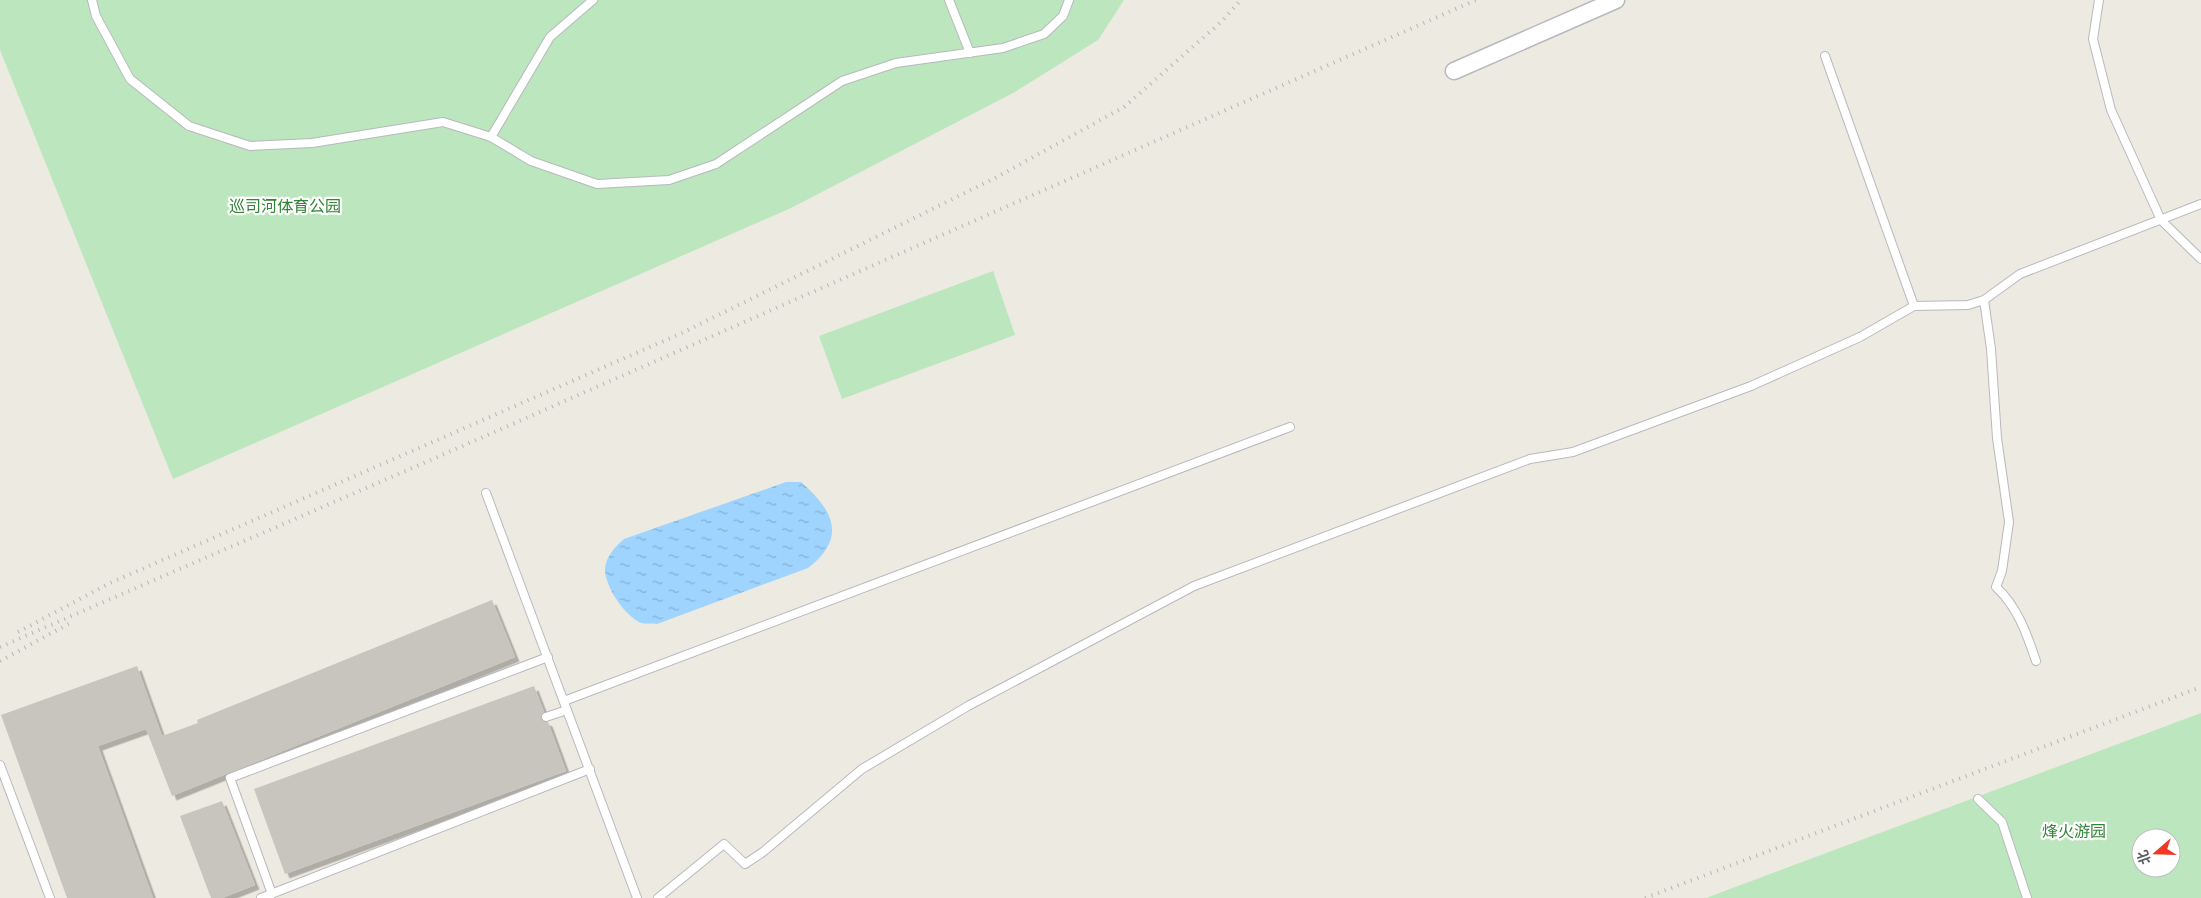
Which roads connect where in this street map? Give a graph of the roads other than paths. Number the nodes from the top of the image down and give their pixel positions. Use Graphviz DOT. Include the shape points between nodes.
graph roads {
  1 [pos="92,0"];
  2 [pos="593,0"];
  3 [pos="950,0"];
  4 [pos="1069,0"];
  5 [pos="1616,0"];
  6 [pos="2100,0"];
  7 [pos="970,53"];
  8 [pos="1825,56"];
  9 [pos="1454,72"];
  10 [pos="491,137"];
  11 [pos="2201,204"];
  12 [pos="2161,220"];
  13 [pos="2201,259"];
  14 [pos="1984,300"];
  15 [pos="1914,306"];
  16 [pos="1290,427"];
  17 [pos="486,493"];
  18 [pos="548,657"];
  19 [pos="2036,661"];
  20 [pos="564,701"];
  21 [pos="567,710"];
  22 [pos="546,717"];
  23 [pos="0,765"];
  24 [pos="590,769"];
  25 [pos="3,780"];
  26 [pos="1978,800"];
  27 [pos="272,894"];
  28 [pos="50,898"];
  29 [pos="261,898"];
  30 [pos="637,898"];
  31 [pos="658,898"];
  32 [pos="2027,898"];
  1 -- 10 [label="lane" via="96,16 130,79 188,126 250,146 312,143 443,122"];
  2 -- 10 [label="lane" via="550,37"];
  3 -- 7 [label="lane"];
  4 -- 7 [label="lane" via="1063,16 1044,34 1003,48"];
  5 -- 9 [label="street"];
  6 -- 12 [label="lane" via="2093,39 2111,110"];
  7 -- 10 [label="lane" via="896,63 842,81 716,164 669,180 597,184 531,162"];
  8 -- 15 [label="lane"];
  11 -- 12 [label="lane"];
  12 -- 13 [label="lane"];
  12 -- 14 [label="lane" via="2020,274"];
  14 -- 15 [label="lane" via="1968,305"];
  14 -- 19 [label="lane" via="1997,438 2009,522 2002,571 1996,587 2026,630"];
  15 -- 31 [label="lane" via="1860,337 1751,386 1573,452 1530,459 1194,586 968,706 862,769 745,864 724,844"];
  16 -- 20 [label="lane"];
  17 -- 18 [label="lane"];
  18 -- 20 [label="lane"];
  18 -- 27 [label="lane" via="230,778"];
  20 -- 21 [label="lane"];
  21 -- 22 [label="lane"];
  21 -- 24 [label="lane"];
  23 -- 25 [label="lane"];
  24 -- 27 [label="lane"];
  24 -- 30 [label="lane"];
  25 -- 28 [label="lane"];
  26 -- 32 [label="lane" via="2002,822"];
  27 -- 29 [label="lane"];
}
